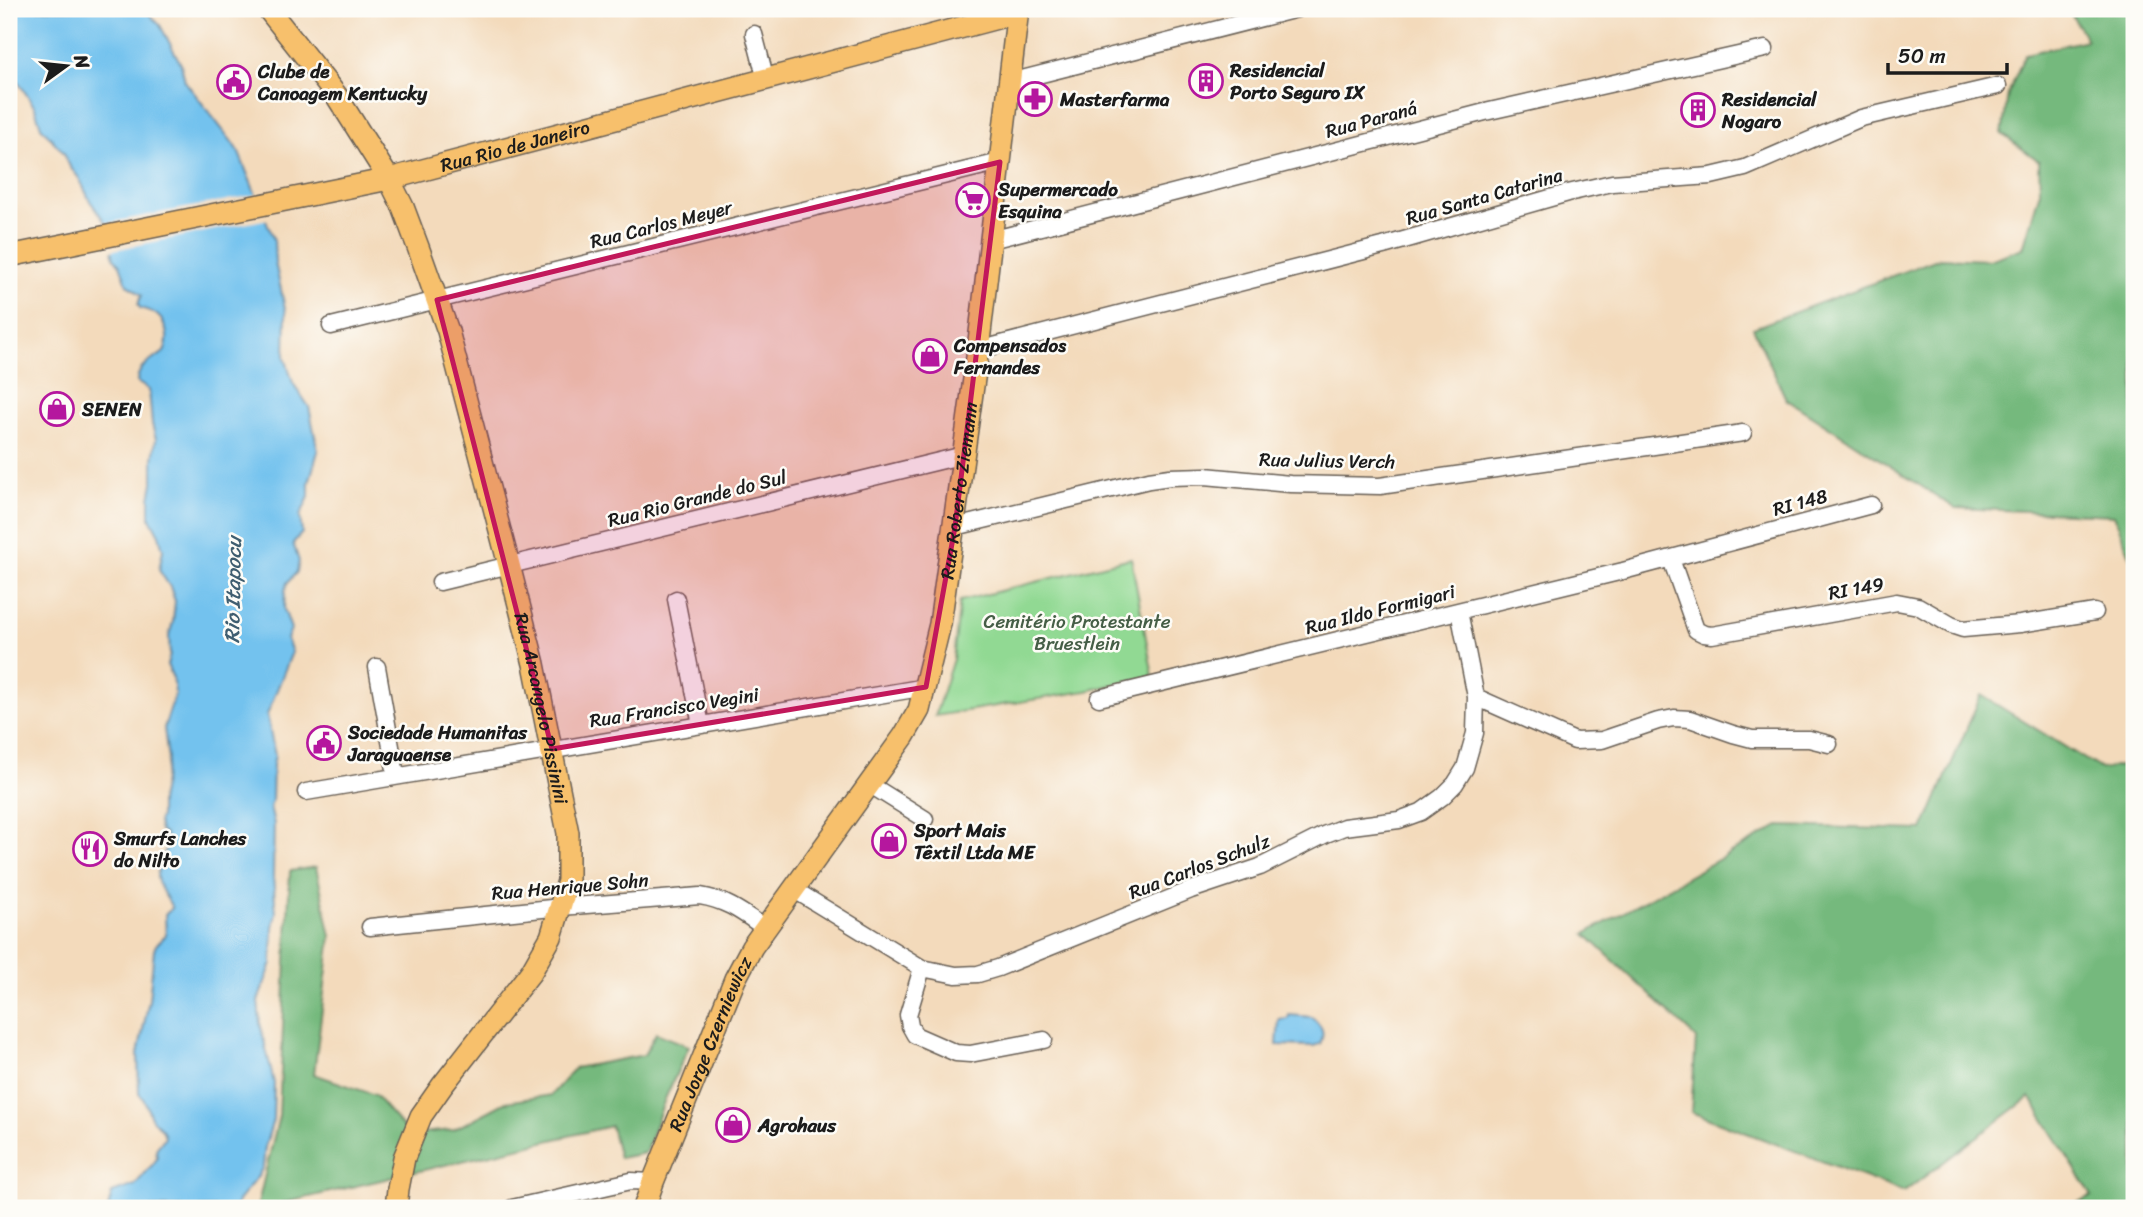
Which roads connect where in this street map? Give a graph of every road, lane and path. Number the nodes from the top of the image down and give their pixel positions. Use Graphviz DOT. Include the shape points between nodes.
graph roads {
  1 [pos="268,9"];
  2 [pos="1017,9"];
  3 [pos="1297,9"];
  4 [pos="754,34"];
  5 [pos="1765,48"];
  6 [pos="766,80"];
  7 [pos="1010,82"];
  8 [pos="1998,86"];
  9 [pos="360,136"];
  10 [pos="1000,162"];
  11 [pos="389,179"];
  12 [pos="342,189"];
  13 [pos="991,240"];
  14 [pos="9,256"];
  15 [pos="437,300"];
  16 [pos="331,326"];
  17 [pos="978,350"];
  18 [pos="1743,433"];
  19 [pos="964,455"];
  20 [pos="1871,505"];
  21 [pos="955,527"];
  22 [pos="1671,559"];
  23 [pos="509,565"];
  24 [pos="440,582"];
  25 [pos="676,599"];
  26 [pos="1460,611"];
  27 [pos="2095,612"];
  28 [pos="377,667"];
  29 [pos="926,687"];
  30 [pos="1476,697"];
  31 [pos="1099,698"];
  32 [pos="701,724"];
  33 [pos="1829,744"];
  34 [pos="552,749"];
  35 [pos="396,775"];
  36 [pos="869,784"];
  37 [pos="306,792"];
  38 [pos="925,819"];
  39 [pos="793,889"];
  40 [pos="561,907"];
  41 [pos="370,927"];
  42 [pos="765,928"];
  43 [pos="922,968"];
  44 [pos="1044,1040"];
  45 [pos="653,1182"];
  46 [pos="396,1208"];
  47 [pos="512,1208"];
  48 [pos="644,1208"];
  1 -- 9 [label="main road, Rua Arcangelo Pissinini" via="328,85"];
  2 -- 6 [label="main road, Rua Rio de Janeiro"];
  2 -- 7 [label="main road, Rua Roberto Ziemann"];
  3 -- 7 [label="street"];
  4 -- 6 [label="street"];
  5 -- 13 [label="street, Rua Paraná" via="1485,112"];
  6 -- 11 [label="main road, Rua Rio de Janeiro"];
  7 -- 10 [label="main road, Rua Roberto Ziemann"];
  8 -- 17 [label="street, Rua Santa Catarina" via="1861,118 1745,168 1711,176 1612,183 1568,193 1370,250"];
  9 -- 11 [label="main road, Rua Arcangelo Pissinini"];
  9 -- 12 [label="main road" via="363,167"];
  10 -- 13 [label="main road, Rua Roberto Ziemann"];
  10 -- 15 [label="street, Rua Carlos Meyer"];
  11 -- 12 [label="main road, Rua Rio de Janeiro"];
  11 -- 15 [label="main road, Rua Arcangelo Pissinini"];
  12 -- 14 [label="main road, Rua Rio de Janeiro"];
  13 -- 17 [label="main road, Rua Roberto Ziemann"];
  15 -- 16 [label="street, Rua Carlos Meyer"];
  15 -- 23 [label="main road, Rua Arcangelo Pissinini"];
  17 -- 19 [label="main road, Rua Roberto Ziemann"];
  18 -- 21 [label="street, Rua Julius Verch" via="1380,486 1170,477"];
  19 -- 21 [label="main road, Rua Roberto Ziemann"];
  19 -- 23 [label="street, Rua Rio Grande do Sul"];
  20 -- 22 [label="street, RI 148"];
  21 -- 29 [label="main road, Rua Roberto Ziemann"];
  22 -- 26 [label="street, Rua Ildo Formigari"];
  22 -- 27 [label="street, RI 149" via="1696,630 1704,634 1897,603 1918,606 1964,629"];
  23 -- 24 [label="street, Rua Rio Grande do Sul"];
  23 -- 34 [label="main road, Rua Arcangelo Pissinini"];
  25 -- 32 [label="street"];
  26 -- 30 [label="street, Rua Carlos Schulz"];
  26 -- 31 [label="street, Rua Ildo Formigari"];
  28 -- 35 [label="street"];
  29 -- 32 [label="street, Rua Francisco Vegini"];
  29 -- 36 [label="main road, Rua Roberto Ziemann" via="904,736"];
  30 -- 33 [label="street" via="1575,741 1602,740 1674,718 1752,739 1809,738"];
  30 -- 43 [label="street, Rua Carlos Schulz" via="1475,733 1465,768 1455,785 1421,812 1389,822 1344,827 1260,867 998,968 956,975"];
  32 -- 34 [label="street, Rua Francisco Vegini"];
  34 -- 35 [label="street, Rua Francisco Vegini"];
  34 -- 40 [label="main road, Rua Arcangelo Pissinini" via="569,845 569,875"];
  35 -- 37 [label="street, Rua Francisco Vegini"];
  36 -- 38 [label="street"];
  36 -- 39 [label="main road, Rua Roberto Ziemann"];
  39 -- 42 [label="main road, Rua Jorge Czerniewicz"];
  39 -- 43 [label="street, Rua Carlos Schulz"];
  40 -- 41 [label="street, Rua Henrique Sohn"];
  40 -- 42 [label="street, Rua Henrique Sohn" via="700,896 717,898"];
  40 -- 46 [label="main road, Rua Arcangelo Pissinini" via="531,972 421,1116 404,1158"];
  42 -- 45 [label="main road, Rua Jorge Czerniewicz" via="735,979"];
  43 -- 44 [label="street" via="908,1015 915,1035 956,1053 970,1054"];
  45 -- 47 [label="street" via="631,1181"];
  45 -- 48 [label="main road, Rua Jorge Czerniewicz"];
}
